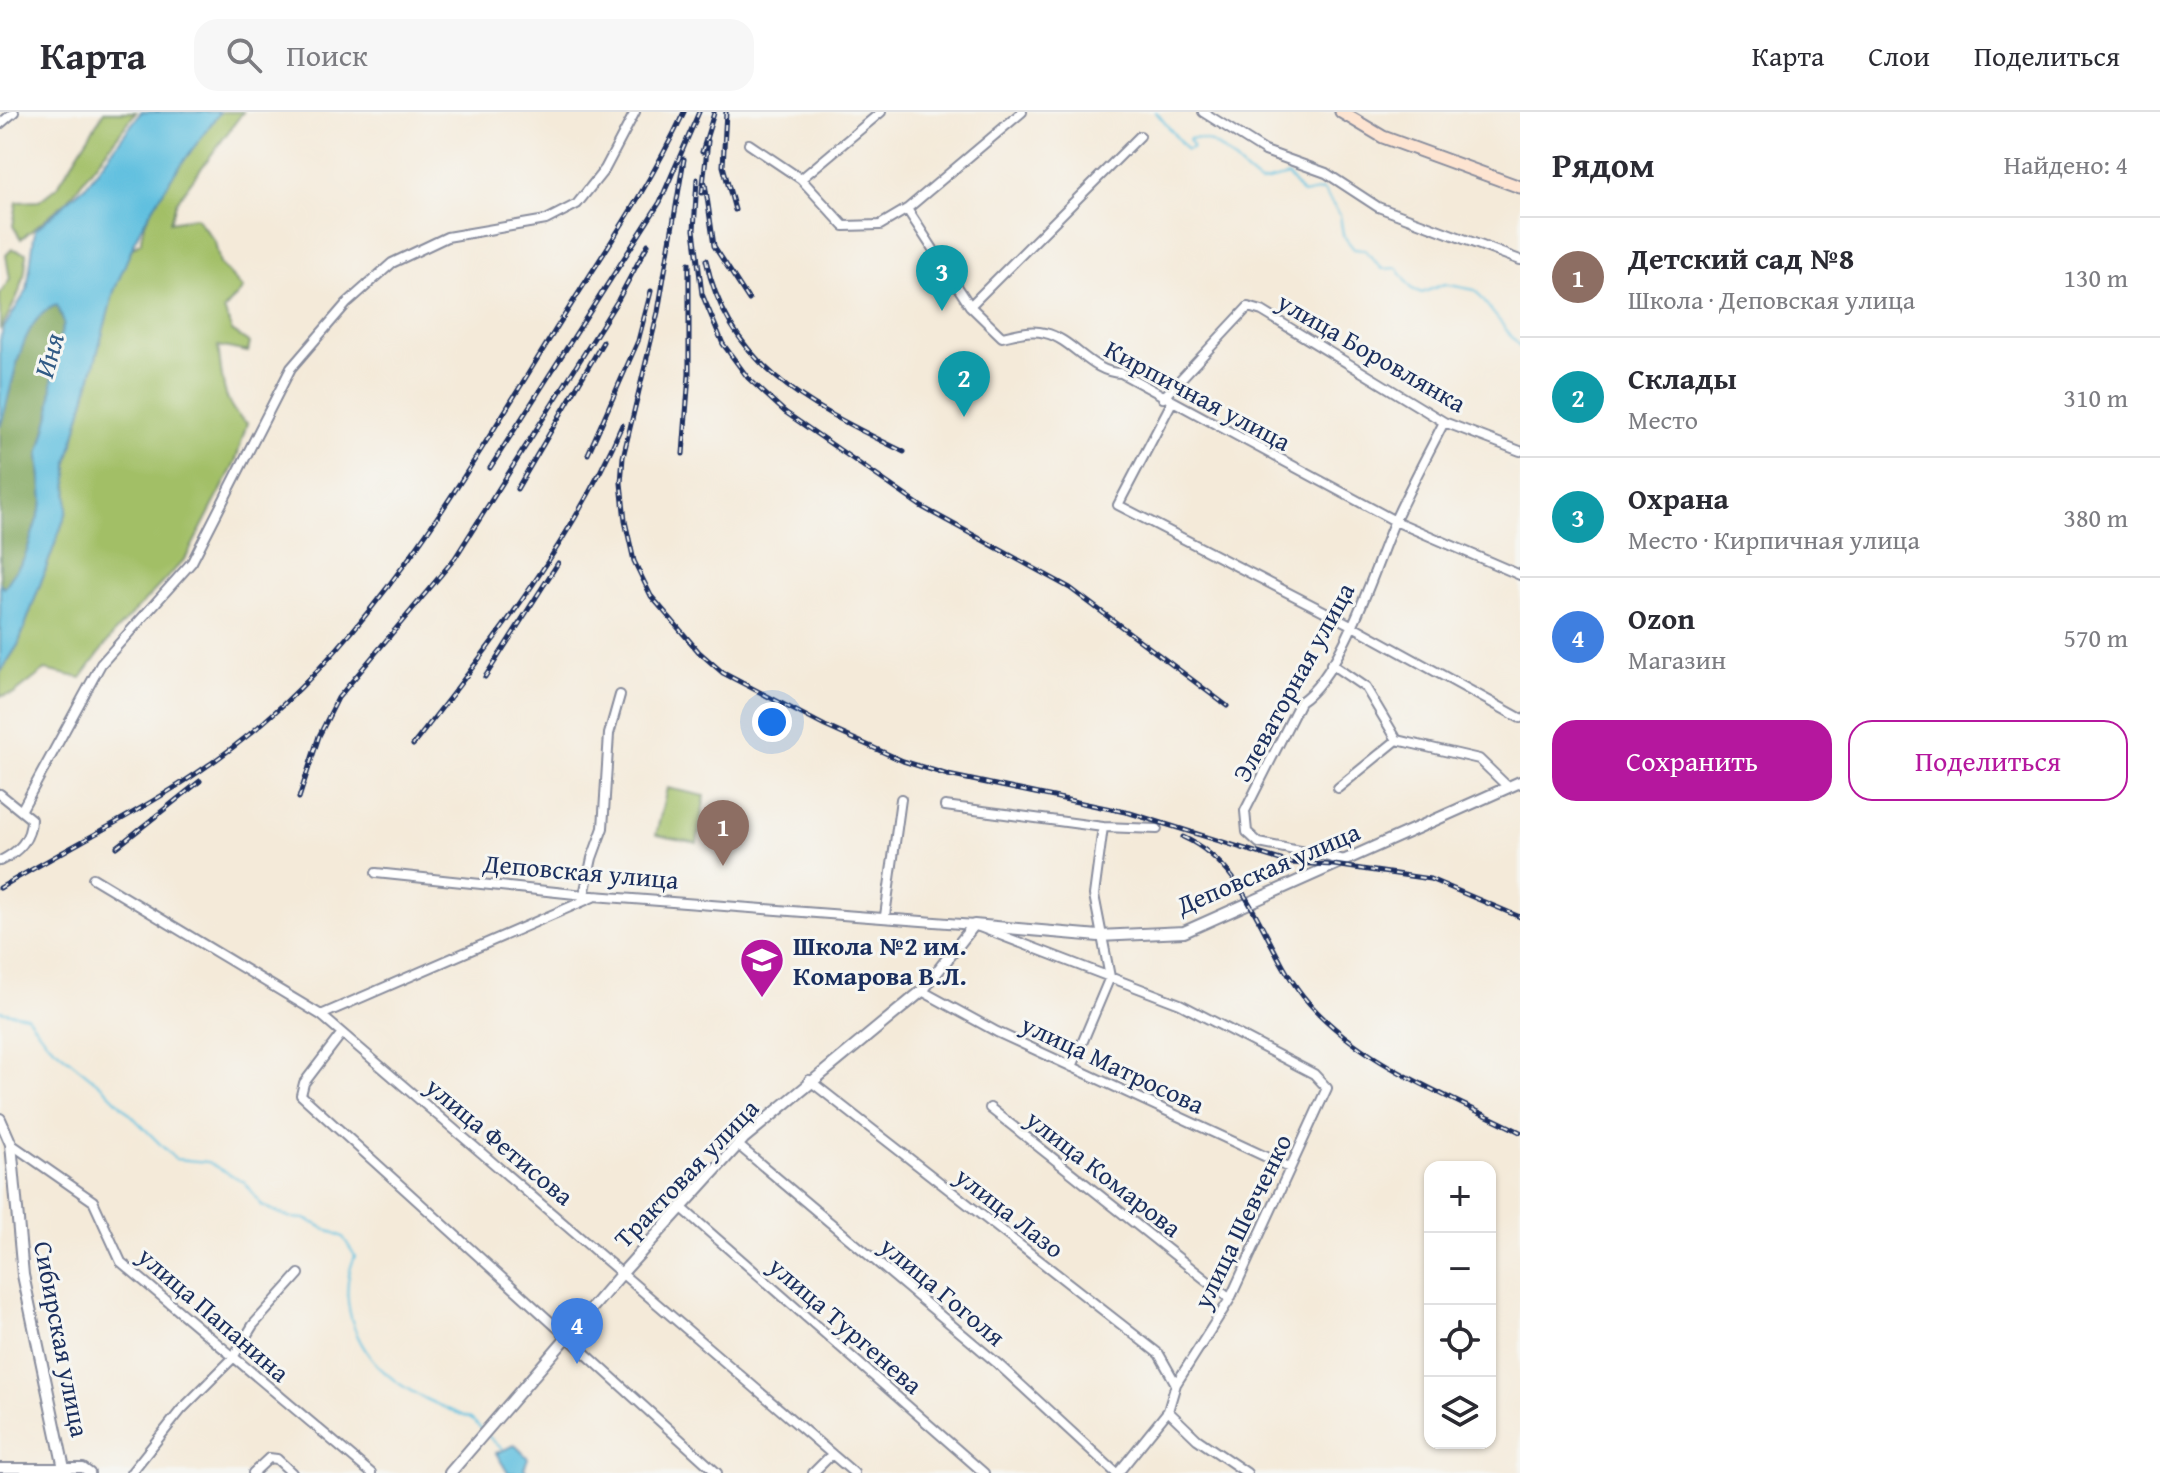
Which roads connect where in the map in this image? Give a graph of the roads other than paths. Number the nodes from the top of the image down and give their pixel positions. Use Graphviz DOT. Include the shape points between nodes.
graph roads {
  1 [pos="14,112"];
  2 [pos="635,112"];
  3 [pos="881,112"];
  4 [pos="1022,112"];
  5 [pos="1203,112"];
  6 [pos="1341,112"];
  7 [pos="0,124"];
  8 [pos="1140,136"];
  9 [pos="749,144"];
  10 [pos="801,179"];
  11 [pos="1520,187"];
  12 [pos="907,209"];
  13 [pos="1520,260"];
  14 [pos="970,306"];
  15 [pos="1167,400"];
  16 [pos="1444,422"];
  17 [pos="1520,451"];
  18 [pos="1395,521"];
  19 [pos="1520,575"];
  20 [pos="1351,625"];
  21 [pos="1331,664"];
  22 [pos="620,695"];
  23 [pos="1520,718"];
  24 [pos="1397,740"];
  25 [pos="1520,782"];
  26 [pos="1508,787"];
  27 [pos="1338,788"];
  28 [pos="0,796"];
  29 [pos="901,799"];
  30 [pos="945,806"];
  31 [pos="21,811"];
  32 [pos="1103,827"];
  33 [pos="1157,829"];
  34 [pos="1345,860"];
  35 [pos="0,861"];
  36 [pos="376,873"];
  37 [pos="93,878"];
  38 [pos="584,895"];
  39 [pos="594,896"];
  40 [pos="885,916"];
  41 [pos="974,925"];
  42 [pos="1099,936"];
  43 [pos="1110,977"];
  44 [pos="922,991"];
  45 [pos="321,1015"];
  46 [pos="342,1033"];
  47 [pos="1072,1067"];
  48 [pos="1314,1074"];
  49 [pos="809,1080"];
  50 [pos="990,1108"];
  51 [pos="0,1119"];
  52 [pos="11,1144"];
  53 [pos="738,1145"];
  54 [pos="1290,1168"];
  55 [pos="682,1208"];
  56 [pos="623,1272"];
  57 [pos="299,1274"];
  58 [pos="1230,1299"];
  59 [pos="568,1335"];
  60 [pos="232,1359"];
  61 [pos="1176,1384"];
  62 [pos="1168,1411"];
  63 [pos="832,1454"];
  64 [pos="0,1468"];
  65 [pos="66,1472"];
  66 [pos="90,1473"];
  67 [pos="131,1473"];
  68 [pos="253,1473"];
  69 [pos="292,1473"];
  70 [pos="371,1473"];
  71 [pos="450,1473"];
  72 [pos="717,1473"];
  73 [pos="813,1473"];
  74 [pos="854,1473"];
  75 [pos="984,1473"];
  76 [pos="1117,1473"];
  77 [pos="1247,1473"];
  1 -- 7 [label="street"];
  2 -- 31 [label="street" via="605,169 577,204 546,220 447,237 392,263 347,303 291,368 192,562 101,664"];
  3 -- 10 [label="street"];
  4 -- 12 [label="street"];
  5 -- 13 [label="street" via="1265,151 1326,173 1378,207"];
  6 -- 11 [label="main road" via="1383,137"];
  8 -- 14 [label="street"];
  9 -- 10 [label="street"];
  10 -- 12 [label="street" via="844,226 880,225"];
  12 -- 14 [label="street, Кирпичная улица"];
  14 -- 15 [label="street, Кирпичная улица" via="1002,337 1047,333 1092,363"];
  15 -- 16 [label="street, улица Боровлянка" via="1248,307"];
  15 -- 18 [label="street, Кирпичная улица"];
  15 -- 20 [label="street" via="1118,505"];
  16 -- 17 [label="street, улица Боровлянка"];
  16 -- 18 [label="street, Элеваторная улица"];
  18 -- 19 [label="street, Кирпичная улица"];
  18 -- 20 [label="street, Элеваторная улица"];
  20 -- 21 [label="street, Элеваторная улица"];
  20 -- 23 [label="street"];
  21 -- 24 [label="street" via="1366,688"];
  21 -- 34 [label="street, Элеваторная улица" via="1314,693 1300,702 1245,811 1247,832 1259,843"];
  22 -- 38 [label="street" via="609,734 603,828"];
  24 -- 26 [label="street" via="1479,759"];
  24 -- 27 [label="street"];
  25 -- 26 [label="street, Деповская улица"];
  26 -- 34 [label="street, Деповская улица"];
  28 -- 31 [label="street"];
  29 -- 40 [label="street"];
  30 -- 32 [label="street"];
  31 -- 35 [label="street" via="31,819 28,836 21,848"];
  32 -- 33 [label="street"];
  32 -- 42 [label="street" via="1094,895"];
  34 -- 42 [label="street, Деповская улица" via="1184,932"];
  36 -- 38 [label="street, Деповская улица"];
  37 -- 45 [label="street, улица Фетисова"];
  38 -- 39 [label="street, Деповская улица"];
  39 -- 40 [label="street, Деповская улица"];
  39 -- 45 [label="street"];
  40 -- 41 [label="street, Деповская улица"];
  41 -- 42 [label="street, Деповская улица"];
  41 -- 43 [label="street, Деповская улица"];
  41 -- 44 [label="street, Трактовая улица"];
  42 -- 43 [label="street"];
  43 -- 47 [label="street"];
  43 -- 48 [label="street, Деповская улица" via="1180,1004"];
  44 -- 47 [label="street, улица Матросова"];
  44 -- 49 [label="street, Трактовая улица"];
  45 -- 46 [label="street, улица Фетисова"];
  46 -- 56 [label="street, улица Фетисова"];
  46 -- 59 [label="street" via="304,1083 301,1095"];
  47 -- 54 [label="street, улица Матросова"];
  48 -- 54 [label="street, улица Шевченко" via="1327,1088"];
  49 -- 53 [label="street, Трактовая улица"];
  49 -- 61 [label="street, улица Лазо" via="1159,1354"];
  50 -- 58 [label="street, улица Комарова"];
  51 -- 52 [label="street, Сибирская улица"];
  52 -- 60 [label="street, улица Папанина" via="93,1201 121,1262"];
  52 -- 65 [label="street, Сибирская улица" via="23,1275"];
  53 -- 55 [label="street, Трактовая улица"];
  53 -- 76 [label="street, улица Гоголя" via="998,1364"];
  54 -- 58 [label="street, улица Шевченко"];
  55 -- 56 [label="street, Трактовая улица"];
  55 -- 75 [label="street, улица Тургенева"];
  56 -- 59 [label="street, Трактовая улица"];
  56 -- 63 [label="street, улица Фетисова"];
  57 -- 60 [label="street" via="253,1325"];
  58 -- 61 [label="street, улица Шевченко"];
  59 -- 71 [label="street, Трактовая улица"];
  59 -- 72 [label="street"];
  60 -- 67 [label="street" via="181,1410"];
  60 -- 70 [label="street, улица Папанина"];
  61 -- 62 [label="street, улица Шевченко"];
  62 -- 76 [label="street"];
  62 -- 77 [label="street" via="1197,1439"];
  63 -- 73 [label="street"];
  63 -- 74 [label="street, улица Фетисова"];
  64 -- 65 [label="street"];
  65 -- 66 [label="street" via="83,1468"];
  68 -- 69 [label="street" via="269,1458"];
}
